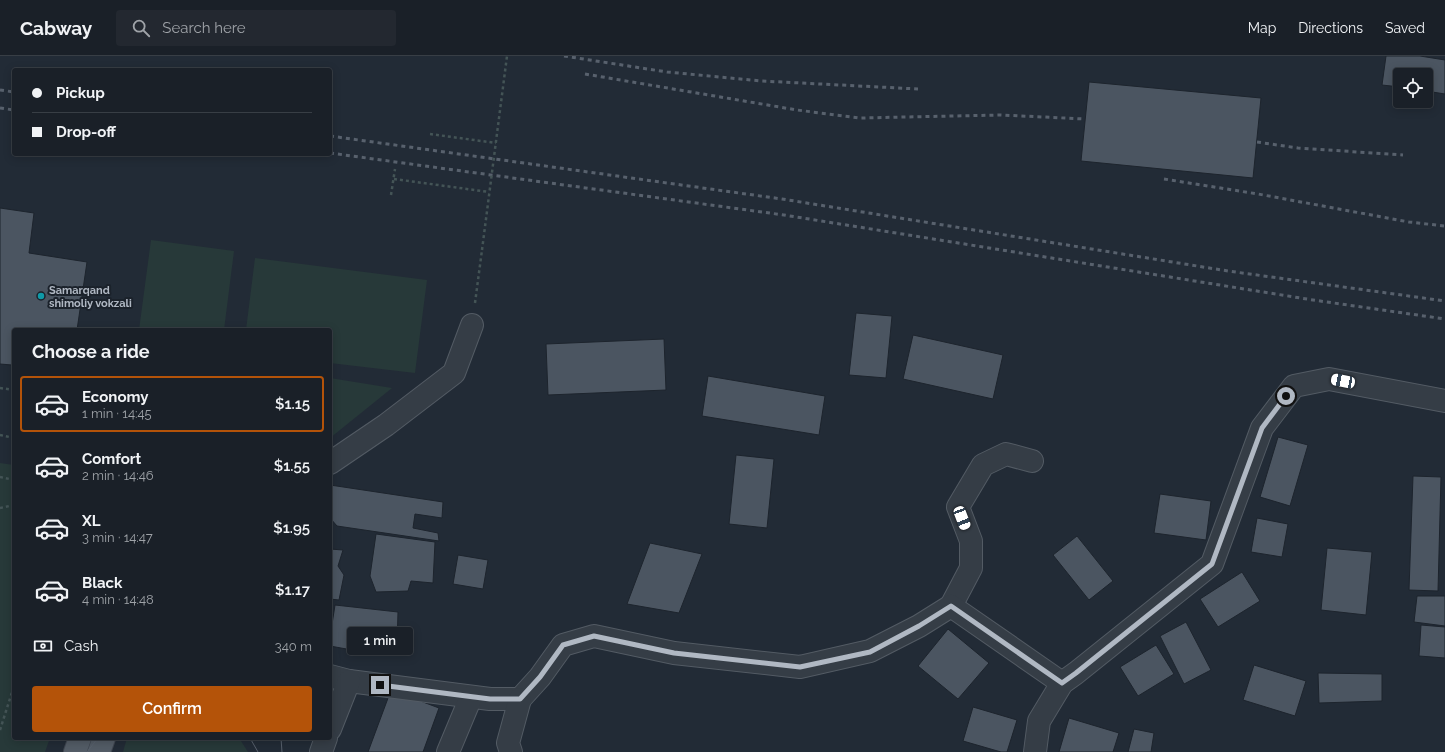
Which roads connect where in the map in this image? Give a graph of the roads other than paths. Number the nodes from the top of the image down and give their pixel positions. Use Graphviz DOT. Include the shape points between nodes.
graph roads {
  1 [pos="472,326"];
  2 [pos="1445,401"];
  3 [pos="1032,461"];
  4 [pos="332,462"];
  5 [pos="951,606"];
  6 [pos="340,678"];
  7 [pos="1062,683"];
  8 [pos="471,697"];
  9 [pos="520,699"];
  10 [pos="332,719"];
  11 [pos="79,740"];
  12 [pos="103,740"];
  13 [pos="325,740"];
  14 [pos="508,749"];
  15 [pos="75,752"];
  16 [pos="99,752"];
  17 [pos="320,752"];
  18 [pos="448,752"];
  19 [pos="1035,752"];
  1 -- 4 [label="street" via="454,373 386,425"];
  2 -- 7 [label="street" via="1329,378 1294,386 1262,428 1212,564"];
  3 -- 5 [label="street" via="1006,454 983,465 958,507 970,541 970,568"];
  5 -- 7 [label="street"];
  5 -- 9 [label="street" via="870,652 800,667 674,653 594,636 563,645"];
  6 -- 8 [label="street"];
  6 -- 10 [label="street"];
  7 -- 19 [label="street" via="1039,720"];
  8 -- 9 [label="street"];
  8 -- 18 [label="street"];
  9 -- 14 [label="street"];
  11 -- 15 [label="main road"];
  12 -- 16 [label="main road"];
  13 -- 17 [label="street"];
}
